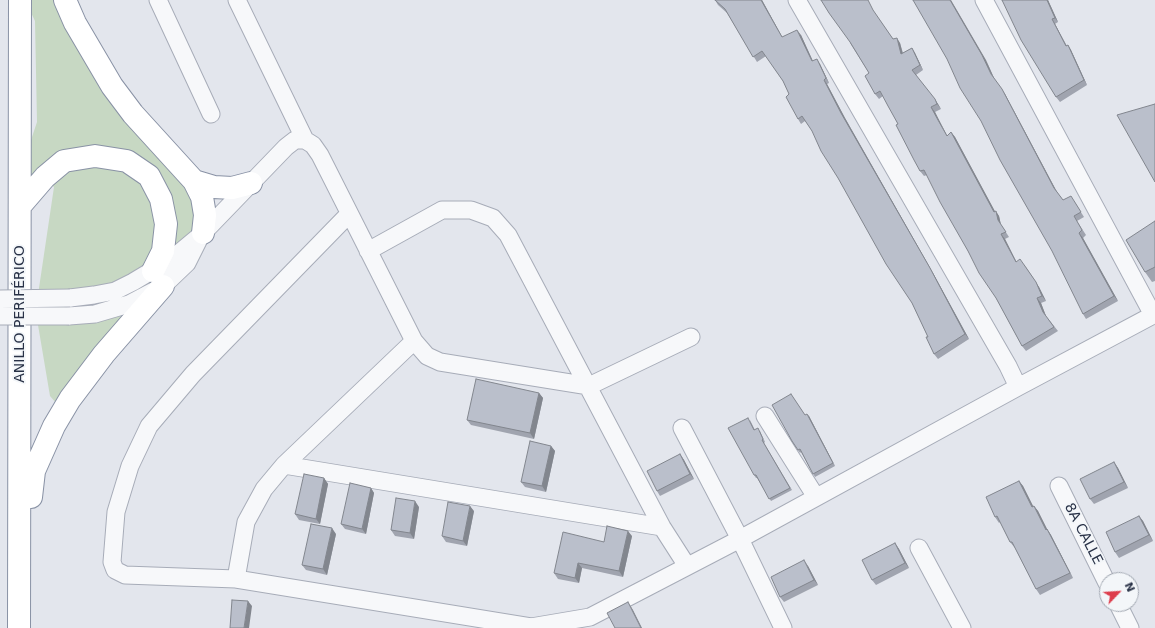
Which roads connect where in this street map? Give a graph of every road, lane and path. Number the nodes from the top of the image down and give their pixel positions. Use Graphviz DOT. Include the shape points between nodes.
graph roads {
  1 [pos="20,0"];
  2 [pos="65,0"];
  3 [pos="158,0"];
  4 [pos="237,0"];
  5 [pos="797,0"];
  6 [pos="984,0"];
  7 [pos="211,114"];
  8 [pos="305,140"];
  9 [pos="194,181"];
  10 [pos="251,183"];
  11 [pos="20,206"];
  12 [pos="349,214"];
  13 [pos="202,233"];
  14 [pos="368,251"];
  15 [pos="158,279"];
  16 [pos="0,299"];
  17 [pos="1154,314"];
  18 [pos="0,316"];
  19 [pos="691,337"];
  20 [pos="414,341"];
  21 [pos="589,386"];
  22 [pos="1018,387"];
  23 [pos="765,416"];
  24 [pos="682,428"];
  25 [pos="284,465"];
  26 [pos="1059,486"];
  27 [pos="816,497"];
  28 [pos="662,527"];
  29 [pos="740,539"];
  30 [pos="919,548"];
  31 [pos="687,566"];
  32 [pos="1102,572"];
  33 [pos="19,574"];
  34 [pos="236,579"];
  35 [pos="1122,612"];
  36 [pos="18,628"];
  37 [pos="783,628"];
  38 [pos="962,628"];
  39 [pos="1130,628"];
  1 -- 11 [label="highway, ANILLO PERIFÉRICO"];
  2 -- 9 [label="highway" via="75,23 112,86 133,114"];
  3 -- 7 [label="street"];
  4 -- 8 [label="street"];
  5 -- 22 [label="street"];
  6 -- 17 [label="street"];
  8 -- 10 [label="street" via="295,140 286,146"];
  8 -- 12 [label="street" via="313,145 320,155"];
  9 -- 10 [label="highway" via="214,187 232,188"];
  9 -- 13 [label="highway" via="202,197 205,215"];
  10 -- 13 [label="street"];
  11 -- 15 [label="highway" via="44,177 64,161 95,156 127,161 149,176 161,199 166,224"];
  11 -- 33 [label="highway, ANILLO PERIFÉRICO"];
  12 -- 14 [label="street"];
  12 -- 34 [label="street" via="193,374 149,426 130,466 116,512 112,562 115,570 125,575"];
  13 -- 15 [label="street" via="173,258"];
  14 -- 20 [label="street"];
  14 -- 21 [label="street" via="442,210 471,210 493,218 508,235"];
  15 -- 16 [label="street, bridge" via="94,295"];
  15 -- 18 [label="street, bridge" via="128,304 95,314"];
  15 -- 33 [label="highway" via="70,399 54,426 34,471 26,542"];
  17 -- 22 [label="street"];
  19 -- 21 [label="street"];
  20 -- 21 [label="street" via="427,356 440,362"];
  20 -- 25 [label="street"];
  21 -- 28 [label="street"];
  22 -- 27 [label="street"];
  23 -- 27 [label="street"];
  24 -- 29 [label="street"];
  25 -- 28 [label="street"];
  25 -- 34 [label="street" via="264,489 246,522"];
  26 -- 32 [label="street, 8A CALLE"];
  27 -- 29 [label="street"];
  28 -- 31 [label="street"];
  29 -- 31 [label="street"];
  29 -- 37 [label="street"];
  30 -- 38 [label="street"];
  31 -- 34 [label="street" via="590,617 531,626"];
  33 -- 36 [label="highway, ANILLO PERIFÉRICO"];
  35 -- 39 [label="street"];
}
